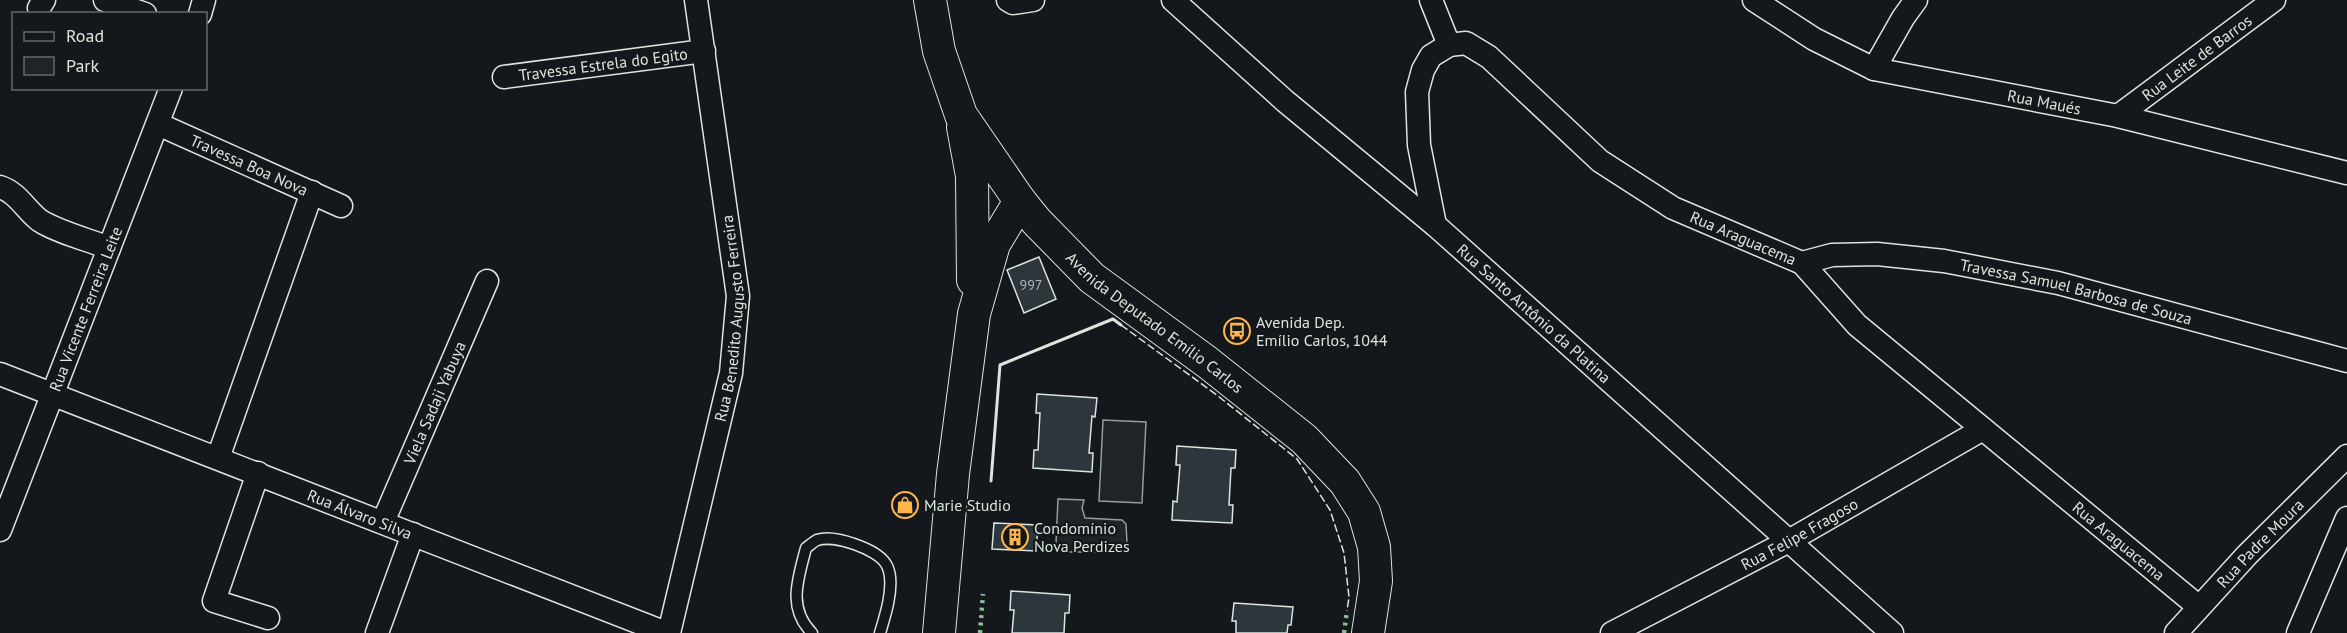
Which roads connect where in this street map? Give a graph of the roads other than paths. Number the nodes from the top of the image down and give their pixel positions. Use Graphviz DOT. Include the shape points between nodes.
graph roads {
  1 [pos="105,0"];
  2 [pos="696,0"];
  3 [pos="931,0"];
  4 [pos="1008,0"];
  5 [pos="1033,0"];
  6 [pos="1173,0"];
  7 [pos="1431,0"];
  8 [pos="1754,0"];
  9 [pos="1916,0"];
  10 [pos="2274,0"];
  11 [pos="139,12"];
  12 [pos="1449,45"];
  13 [pos="704,51"];
  14 [pos="1874,69"];
  15 [pos="504,77"];
  16 [pos="170,90"];
  17 [pos="961,115"];
  18 [pos="2118,116"];
  19 [pos="158,124"];
  20 [pos="2347,173"];
  21 [pos="0,187"];
  22 [pos="312,192"];
  23 [pos="1020,201"];
  24 [pos="341,206"];
  25 [pos="1435,225"];
  26 [pos="109,248"];
  27 [pos="1802,263"];
  28 [pos="487,281"];
  29 [pos="974,314"];
  30 [pos="2347,361"];
  31 [pos="0,374"];
  32 [pos="52,396"];
  33 [pos="1983,429"];
  34 [pos="2347,456"];
  35 [pos="218,458"];
  36 [pos="258,473"];
  37 [pos="2347,518"];
  38 [pos="383,522"];
  39 [pos="0,530"];
  40 [pos="413,534"];
  41 [pos="1787,542"];
  42 [pos="2199,607"];
  43 [pos="268,618"];
  44 [pos="656,631"];
  45 [pos="376,633"];
  46 [pos="812,633"];
  47 [pos="880,633"];
  48 [pos="939,633"];
  49 [pos="1368,633"];
  50 [pos="1612,633"];
  51 [pos="1892,633"];
  52 [pos="2176,633"];
  53 [pos="2298,633"];
  1 -- 11 [label="street"];
  2 -- 13 [label="street, Rua Benedito Augusto Ferreira"];
  3 -- 17 [label="main road, Avenida Deputado Emílio Carlos" via="939,51"];
  4 -- 5 [label="street"];
  6 -- 25 [label="street, Rua Santo Antônio da Platina" via="1285,101"];
  7 -- 12 [label="street"];
  8 -- 14 [label="street, Rua Maués" via="1814,39"];
  9 -- 14 [label="street"];
  10 -- 18 [label="street, Rua Leite de Barros"];
  12 -- 25 [label="street" via="1431,56 1417,92 1419,146"];
  12 -- 27 [label="street, Rua Araguacema" via="1466,44 1490,57 1600,161 1672,208"];
  13 -- 15 [label="street, Travessa Estrela do Egito"];
  13 -- 44 [label="street, Rua Benedito Augusto Ferreira" via="738,296 731,373"];
  14 -- 18 [label="street, Rua Maués"];
  16 -- 19 [label="street, Rua Vicente Ferreira Leite"];
  17 -- 23 [label="main road, Avenida Deputado Emílio Carlos"];
  17 -- 29 [label="main road" via="972,176"];
  18 -- 20 [label="street, Rua Maués"];
  19 -- 22 [label="street, Travessa Boa Nova"];
  19 -- 26 [label="street, Rua Vicente Ferreira Leite"];
  21 -- 26 [label="street" via="24,202 39,219"];
  22 -- 24 [label="street, Travessa Boa Nova"];
  22 -- 35 [label="street"];
  23 -- 29 [label="main road" via="994,244"];
  23 -- 49 [label="main road, Avenida Deputado Emílio Carlos" via="1092,278 1304,438 1345,482 1364,512 1374,547 1376,581"];
  25 -- 41 [label="street, Rua Santo Antônio da Platina"];
  26 -- 32 [label="street, Rua Vicente Ferreira Leite"];
  27 -- 30 [label="street, Travessa Samuel Barbosa de Souza" via="1832,255 1877,254 1944,261 2058,283"];
  27 -- 33 [label="street, Rua Araguacema" via="1857,325"];
  28 -- 38 [label="street, Viela Sadaji Yabuya"];
  29 -- 48 [label="main road" via="953,474"];
  31 -- 32 [label="street, Rua Álvaro Silva"];
  32 -- 35 [label="street, Rua Álvaro Silva"];
  32 -- 39 [label="street, Rua Vicente Ferreira Leite"];
  33 -- 41 [label="street, Rua Felipe Fragoso"];
  33 -- 42 [label="street, Rua Araguacema"];
  34 -- 42 [label="street, Rua Padre Moura"];
  35 -- 36 [label="street, Rua Álvaro Silva"];
  36 -- 38 [label="street, Rua Álvaro Silva"];
  36 -- 43 [label="street" via="214,601"];
  37 -- 53 [label="street"];
  38 -- 40 [label="street, Rua Álvaro Silva"];
  40 -- 44 [label="street, Rua Álvaro Silva"];
  40 -- 45 [label="street"];
  41 -- 50 [label="street, Rua Felipe Fragoso"];
  41 -- 51 [label="street, Rua Santo Antônio da Platina"];
  42 -- 52 [label="street, Rua Padre Moura"];
  46 -- 47 [label="lane" via="797,612 797,583 806,548 830,538 868,549 887,564 887,608"];
}
